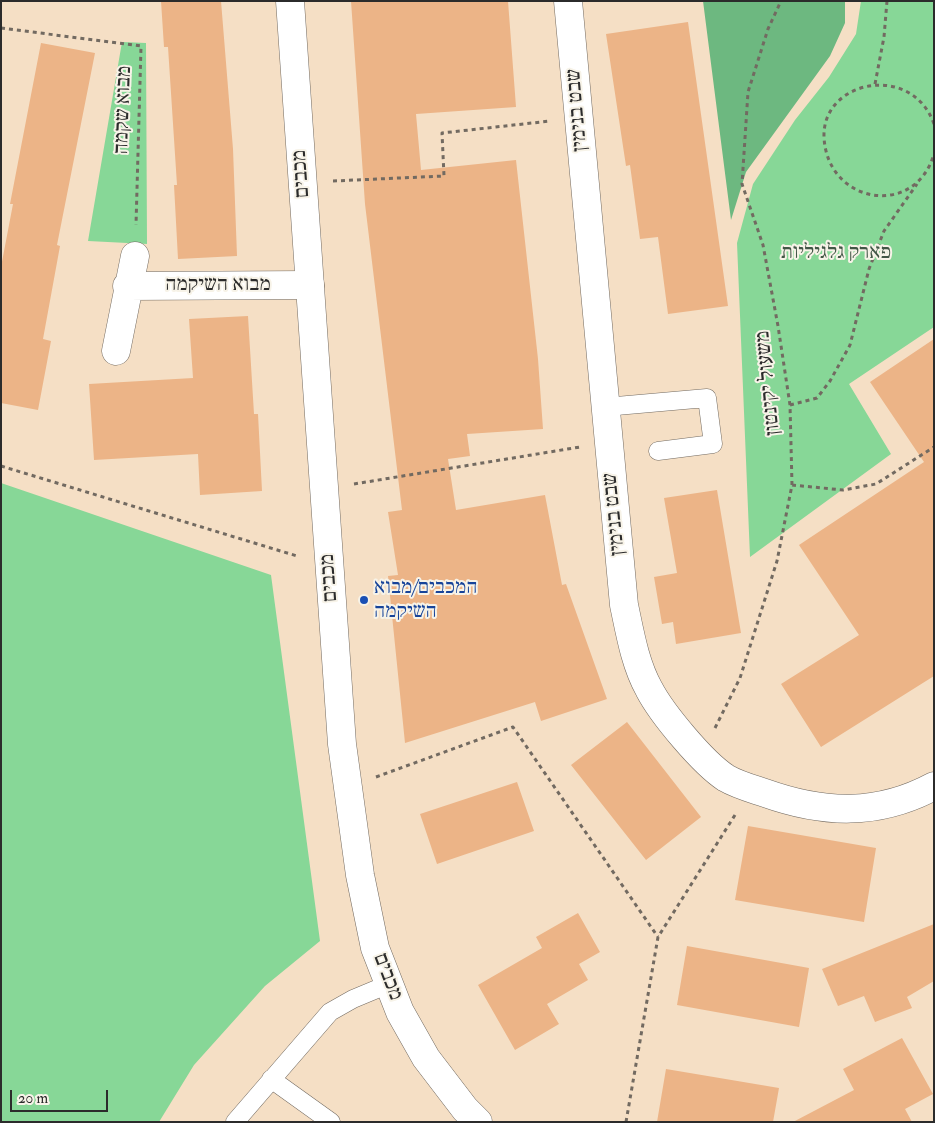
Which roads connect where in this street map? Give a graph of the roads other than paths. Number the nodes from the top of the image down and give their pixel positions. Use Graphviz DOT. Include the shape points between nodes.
graph roads {
  1 [pos="290,1"];
  2 [pos="568,1"];
  3 [pos="135,256"];
  4 [pos="310,285"];
  5 [pos="128,286"];
  6 [pos="116,351"];
  7 [pos="605,407"];
  8 [pos="658,451"];
  9 [pos="934,786"];
  10 [pos="389,984"];
  11 [pos="271,1079"];
  12 [pos="235,1122"];
  13 [pos="331,1122"];
  14 [pos="478,1122"];
  1 -- 4 [label="street, מכבים"];
  2 -- 7 [label="street, שבט בנימין"];
  3 -- 5 [label="street"];
  4 -- 5 [label="street, מבוא השיקמה"];
  4 -- 10 [label="street, מכבים" via="342,744 360,875 375,948"];
  5 -- 6 [label="street"];
  7 -- 8 [label="lane" via="708,398 713,444"];
  7 -- 9 [label="street, שבט בנימין" via="624,606 633,647 648,689 701,755 726,778 786,801 820,808 845,810 877,806"];
  10 -- 11 [label="lane" via="330,1012"];
  10 -- 14 [label="street, מכבים" via="400,1012 426,1058"];
  11 -- 12 [label="lane"];
  11 -- 13 [label="lane"];
}
